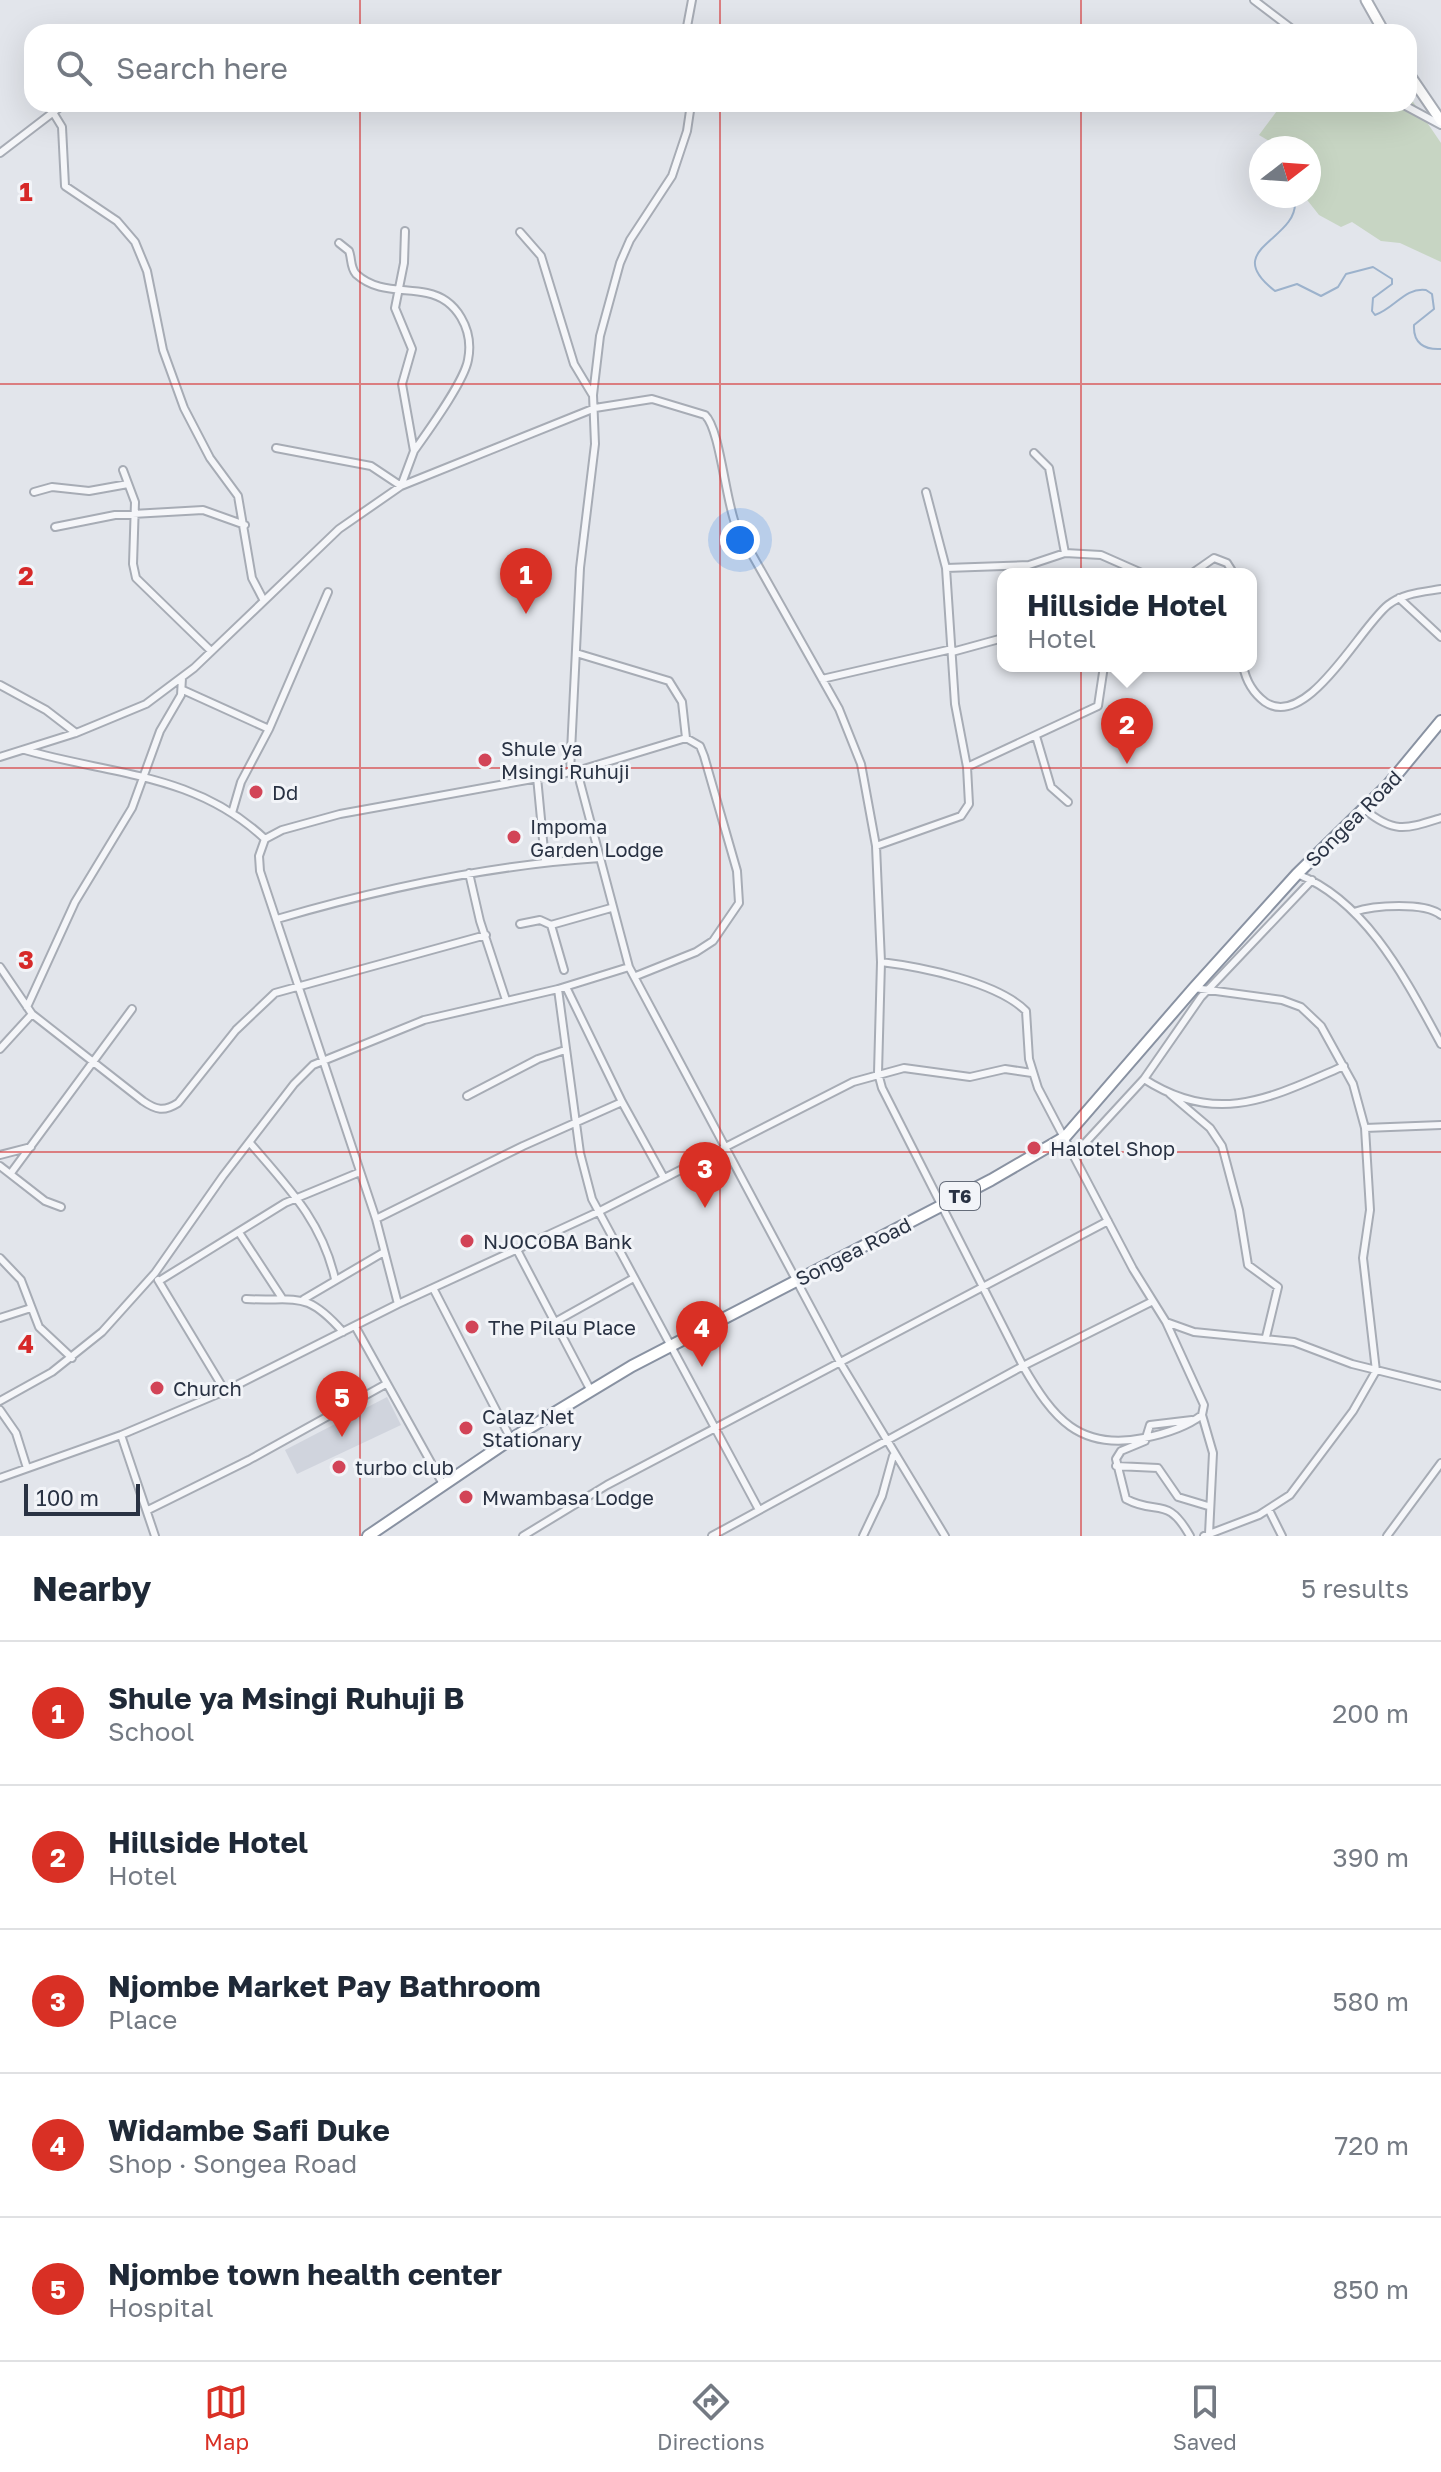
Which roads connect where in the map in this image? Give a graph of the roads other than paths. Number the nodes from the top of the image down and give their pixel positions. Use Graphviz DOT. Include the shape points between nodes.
graph roads {
  1 [pos="692,0"];
  2 [pos="1254,0"];
  3 [pos="1366,0"];
  4 [pos="686,24"];
  5 [pos="1286,24"];
  6 [pos="1380,24"];
  7 [pos="1417,86"];
  8 [pos="1417,111"];
  9 [pos="690,112"];
  10 [pos="54,114"];
  11 [pos="1441,123"];
  12 [pos="0,153"];
  13 [pos="405,231"];
  14 [pos="520,232"];
  15 [pos="339,243"];
  16 [pos="396,291"];
  17 [pos="593,395"];
  18 [pos="595,408"];
  19 [pos="276,448"];
  20 [pos="414,451"];
  21 [pos="1034,453"];
  22 [pos="123,470"];
  23 [pos="128,484"];
  24 [pos="401,486"];
  25 [pos="34,492"];
  26 [pos="926,492"];
  27 [pos="134,514"];
  28 [pos="245,525"];
  29 [pos="55,527"];
  30 [pos="1065,553"];
  31 [pos="946,568"];
  32 [pos="1130,568"];
  33 [pos="1200,568"];
  34 [pos="1230,568"];
  35 [pos="1441,589"];
  36 [pos="328,592"];
  37 [pos="1399,598"];
  38 [pos="264,601"];
  39 [pos="1441,637"];
  40 [pos="997,640"];
  41 [pos="211,651"];
  42 [pos="952,651"];
  43 [pos="576,653"];
  44 [pos="1103,672"];
  45 [pos="1246,672"];
  46 [pos="182,678"];
  47 [pos="822,679"];
  48 [pos="0,685"];
  49 [pos="183,690"];
  50 [pos="1441,721"];
  51 [pos="269,729"];
  52 [pos="76,733"];
  53 [pos="1036,736"];
  54 [pos="686,738"];
  55 [pos="25,750"];
  56 [pos="0,758"];
  57 [pos="967,767"];
  58 [pos="573,771"];
  59 [pos="144,774"];
  60 [pos="537,777"];
  61 [pos="1068,802"];
  62 [pos="1364,809"];
  63 [pos="232,813"];
  64 [pos="1441,818"];
  65 [pos="265,839"];
  66 [pos="876,846"];
  67 [pos="600,858"];
  68 [pos="545,861"];
  69 [pos="469,873"];
  70 [pos="1297,874"];
  71 [pos="1312,880"];
  72 [pos="611,908"];
  73 [pos="1354,912"];
  74 [pos="1441,915"];
  75 [pos="277,919"];
  76 [pos="520,924"];
  77 [pos="551,925"];
  78 [pos="486,935"];
  79 [pos="881,962"];
  80 [pos="0,967"];
  81 [pos="629,967"];
  82 [pos="564,970"];
  83 [pos="636,976"];
  84 [pos="298,985"];
  85 [pos="562,988"];
  86 [pos="1194,988"];
  87 [pos="1208,990"];
  88 [pos="506,1000"];
  89 [pos="132,1009"];
  90 [pos="30,1010"];
  91 [pos="1441,1044"];
  92 [pos="0,1049"];
  93 [pos="565,1050"];
  94 [pos="323,1059"];
  95 [pos="95,1060"];
  96 [pos="1344,1066"];
  97 [pos="878,1073"];
  98 [pos="1032,1073"];
  99 [pos="1144,1079"];
  100 [pos="1170,1094"];
  101 [pos="467,1096"];
  102 [pos="622,1102"];
  103 [pos="576,1123"];
  104 [pos="1441,1125"];
  105 [pos="1365,1128"];
  106 [pos="1065,1137"];
  107 [pos="250,1143"];
  108 [pos="33,1146"];
  109 [pos="723,1147"];
  110 [pos="0,1155"];
  111 [pos="1074,1155"];
  112 [pos="0,1166"];
  113 [pos="360,1172"];
  114 [pos="11,1173"];
  115 [pos="664,1178"];
  116 [pos="298,1196"];
  117 [pos="941,1206"];
  118 [pos="61,1207"];
  119 [pos="598,1212"];
  120 [pos="376,1219"];
  121 [pos="1108,1221"];
  122 [pos="240,1234"];
  123 [pos="517,1250"];
  124 [pos="384,1252"];
  125 [pos="0,1258"];
  126 [pos="155,1273"];
  127 [pos="335,1279"];
  128 [pos="632,1279"];
  129 [pos="798,1280"];
  130 [pos="159,1281"];
  131 [pos="433,1288"];
  132 [pos="983,1289"];
  133 [pos="282,1298"];
  134 [pos="246,1299"];
  135 [pos="304,1299"];
  136 [pos="1151,1302"];
  137 [pos="398,1304"];
  138 [pos="31,1308"];
  139 [pos="0,1318"];
  140 [pos="555,1322"];
  141 [pos="1166,1322"];
  142 [pos="355,1326"];
  143 [pos="343,1332"];
  144 [pos="1266,1337"];
  145 [pos="669,1345"];
  146 [pos="72,1358"];
  147 [pos="841,1364"];
  148 [pos="1023,1366"];
  149 [pos="1376,1371"];
  150 [pos="386,1384"];
  151 [pos="1441,1386"];
  152 [pos="225,1391"];
  153 [pos="591,1391"];
  154 [pos="0,1401"];
  155 [pos="0,1410"];
  156 [pos="1199,1418"];
  157 [pos="717,1431"];
  158 [pos="121,1435"];
  159 [pos="1148,1437"];
  160 [pos="511,1439"];
  161 [pos="885,1442"];
  162 [pos="893,1456"];
  163 [pos="1441,1463"];
  164 [pos="1116,1466"];
  165 [pos="27,1468"];
  166 [pos="0,1478"];
  167 [pos="444,1486"];
  168 [pos="1208,1506"];
  169 [pos="758,1508"];
  170 [pos="148,1510"];
  171 [pos="1269,1510"];
  172 [pos="944,1535"];
  173 [pos="1206,1535"];
  174 [pos="155,1536"];
  175 [pos="368,1536"];
  176 [pos="523,1536"];
  177 [pos="712,1536"];
  178 [pos="863,1536"];
  179 [pos="1190,1536"];
  180 [pos="1282,1536"];
  181 [pos="1387,1536"];
  1 -- 4 [label="street"];
  2 -- 5 [label="street"];
  3 -- 6 [label="main road"];
  7 -- 11 [label="main road"];
  8 -- 11 [label="street"];
  9 -- 17 [label="street" via="672,176 620,263 600,336"];
  10 -- 12 [label="street"];
  10 -- 28 [label="street" via="62,127 65,186 117,221 135,242 184,408 210,458 231,483"];
  13 -- 16 [label="street"];
  14 -- 17 [label="street" via="541,256 574,364"];
  15 -- 16 [label="street" via="349,251 356,273"];
  16 -- 20 [label="street" via="397,319 412,349 402,384"];
  16 -- 20 [label="street" via="424,292 448,301 463,320 469,349 466,367"];
  17 -- 18 [label="street"];
  18 -- 24 [label="street"];
  18 -- 43 [label="street"];
  18 -- 47 [label="street" via="652,399 711,421 736,526"];
  19 -- 24 [label="street" via="371,466"];
  20 -- 24 [label="street"];
  21 -- 30 [label="street" via="1049,468"];
  22 -- 23 [label="street"];
  23 -- 25 [label="street"];
  23 -- 27 [label="street"];
  24 -- 38 [label="street" via="339,529"];
  26 -- 31 [label="street"];
  27 -- 28 [label="street" via="203,510"];
  27 -- 29 [label="street"];
  27 -- 41 [label="street" via="136,578"];
  28 -- 38 [label="street" via="252,578"];
  30 -- 31 [label="street" via="1029,565"];
  30 -- 32 [label="street" via="1101,555"];
  31 -- 42 [label="street"];
  33 -- 34 [label="street" via="1214,558"];
  35 -- 37 [label="street"];
  36 -- 51 [label="street"];
  37 -- 39 [label="street"];
  37 -- 45 [label="street" via="1296,705 1269,705 1256,695"];
  38 -- 41 [label="street"];
  40 -- 42 [label="street"];
  41 -- 46 [label="street"];
  42 -- 47 [label="street"];
  42 -- 57 [label="street"];
  43 -- 54 [label="street" via="669,681 682,702"];
  43 -- 58 [label="street"];
  44 -- 53 [label="street" via="1098,706"];
  46 -- 49 [label="street"];
  46 -- 52 [label="street" via="134,711"];
  47 -- 66 [label="street" via="861,764"];
  48 -- 52 [label="street"];
  49 -- 51 [label="street"];
  49 -- 59 [label="street"];
  50 -- 62 [label="highway, Songea Road / T6"];
  51 -- 63 [label="street" via="241,782"];
  52 -- 55 [label="street"];
  53 -- 57 [label="street"];
  53 -- 61 [label="street" via="1051,787"];
  54 -- 58 [label="street"];
  54 -- 83 [label="street" via="704,756 737,871 739,903 713,941"];
  55 -- 56 [label="street"];
  55 -- 59 [label="street"];
  57 -- 66 [label="street" via="967,812"];
  58 -- 60 [label="street"];
  58 -- 67 [label="street"];
  59 -- 63 [label="street"];
  59 -- 90 [label="street" via="125,822 75,902"];
  60 -- 65 [label="street" via="340,814"];
  60 -- 68 [label="street"];
  62 -- 64 [label="street" via="1397,829"];
  62 -- 70 [label="highway, Songea Road / T6"];
  63 -- 65 [label="street"];
  65 -- 75 [label="street" via="260,871"];
  66 -- 79 [label="street"];
  67 -- 68 [label="street"];
  67 -- 72 [label="street"];
  68 -- 69 [label="street"];
  69 -- 75 [label="street"];
  69 -- 78 [label="street"];
  70 -- 71 [label="street"];
  70 -- 86 [label="highway, Songea Road / T6"];
  71 -- 73 [label="street"];
  71 -- 87 [label="street"];
  72 -- 77 [label="street"];
  72 -- 81 [label="street"];
  73 -- 74 [label="street" via="1400,905"];
  73 -- 91 [label="street"];
  75 -- 84 [label="street"];
  76 -- 77 [label="street" via="540,920"];
  77 -- 82 [label="street"];
  78 -- 84 [label="street"];
  78 -- 88 [label="street"];
  79 -- 97 [label="street"];
  79 -- 98 [label="street" via="944,975 1019,1004 1026,1011"];
  80 -- 90 [label="street"];
  81 -- 83 [label="street"];
  81 -- 85 [label="street"];
  83 -- 109 [label="street"];
  84 -- 94 [label="street"];
  84 -- 95 [label="street" via="275,993 256,1009 168,1110 143,1101"];
  85 -- 88 [label="street"];
  85 -- 93 [label="street"];
  85 -- 102 [label="street"];
  86 -- 87 [label="street"];
  86 -- 106 [label="highway, Songea Road / T6"];
  87 -- 96 [label="street" via="1301,1007 1321,1026"];
  87 -- 99 [label="street"];
  88 -- 94 [label="street" via="424,1020"];
  89 -- 95 [label="street"];
  90 -- 92 [label="street"];
  90 -- 95 [label="street"];
  93 -- 101 [label="street"];
  93 -- 103 [label="street"];
  94 -- 107 [label="street" via="305,1070"];
  94 -- 113 [label="street"];
  95 -- 108 [label="street"];
  96 -- 100 [label="street" via="1246,1104 1218,1105"];
  96 -- 105 [label="street"];
  97 -- 98 [label="street"];
  97 -- 109 [label="street"];
  97 -- 117 [label="street"];
  98 -- 106 [label="street"];
  99 -- 100 [label="street"];
  99 -- 111 [label="street"];
  100 -- 144 [label="street" via="1217,1137 1239,1210 1248,1265 1278,1287"];
  102 -- 103 [label="street"];
  102 -- 115 [label="street"];
  103 -- 119 [label="street" via="583,1170"];
  103 -- 120 [label="street"];
  104 -- 105 [label="street"];
  105 -- 149 [label="street" via="1370,1210 1363,1258"];
  106 -- 111 [label="street"];
  106 -- 117 [label="highway, Songea Road / T6"];
  107 -- 116 [label="street"];
  107 -- 126 [label="street"];
  108 -- 110 [label="street"];
  108 -- 114 [label="street"];
  109 -- 115 [label="street"];
  109 -- 129 [label="street"];
  111 -- 121 [label="street"];
  112 -- 114 [label="street"];
  113 -- 116 [label="street"];
  113 -- 120 [label="street"];
  114 -- 118 [label="street" via="45,1201"];
  115 -- 119 [label="street"];
  116 -- 122 [label="street"];
  116 -- 127 [label="street" via="323,1240"];
  117 -- 129 [label="highway, Songea Road / T6"];
  117 -- 132 [label="street"];
  119 -- 123 [label="street"];
  119 -- 128 [label="street"];
  120 -- 124 [label="street"];
  121 -- 132 [label="street"];
  121 -- 136 [label="street"];
  122 -- 130 [label="street"];
  122 -- 133 [label="street"];
  123 -- 131 [label="street"];
  123 -- 140 [label="street"];
  124 -- 127 [label="street"];
  124 -- 137 [label="street"];
  125 -- 138 [label="street" via="21,1280"];
  126 -- 130 [label="street"];
  126 -- 146 [label="street"];
  127 -- 135 [label="street"];
  128 -- 140 [label="street"];
  128 -- 145 [label="street"];
  129 -- 145 [label="highway, Songea Road / T6"];
  129 -- 147 [label="street"];
  130 -- 152 [label="street"];
  131 -- 137 [label="street"];
  131 -- 160 [label="street"];
  132 -- 147 [label="street"];
  132 -- 148 [label="street"];
  133 -- 134 [label="street"];
  133 -- 135 [label="street"];
  135 -- 143 [label="street"];
  136 -- 141 [label="street"];
  136 -- 148 [label="street"];
  137 -- 142 [label="street"];
  138 -- 139 [label="street"];
  138 -- 146 [label="street" via="39,1327"];
  140 -- 153 [label="street"];
  141 -- 144 [label="street" via="1194,1332"];
  141 -- 156 [label="street" via="1204,1405"];
  142 -- 143 [label="street"];
  142 -- 150 [label="street"];
  143 -- 152 [label="street"];
  144 -- 149 [label="street"];
  145 -- 153 [label="highway, Songea Road / T6"];
  145 -- 157 [label="street"];
  146 -- 154 [label="street"];
  147 -- 157 [label="street"];
  147 -- 161 [label="street"];
  148 -- 159 [label="street" via="1054,1412 1080,1433 1116,1442"];
  148 -- 161 [label="street"];
  149 -- 151 [label="street"];
  149 -- 171 [label="street" via="1306,1478"];
  150 -- 167 [label="street"];
  150 -- 170 [label="street"];
  152 -- 158 [label="street"];
  153 -- 160 [label="highway, Songea Road / T6"];
  155 -- 165 [label="street" via="16,1433"];
  156 -- 159 [label="street"];
  156 -- 159 [label="street" via="1157,1422 1150,1425"];
  156 -- 168 [label="street" via="1213,1453"];
  157 -- 169 [label="street"];
  157 -- 176 [label="street" via="607,1485"];
  158 -- 165 [label="street"];
  158 -- 170 [label="street"];
  159 -- 164 [label="street" via="1121,1451"];
  160 -- 167 [label="highway, Songea Road / T6"];
  161 -- 162 [label="street"];
  161 -- 169 [label="street"];
  162 -- 172 [label="street"];
  162 -- 178 [label="street"];
  163 -- 181 [label="street"];
  164 -- 168 [label="street" via="1154,1467 1178,1497"];
  164 -- 179 [label="street" via="1126,1499 1176,1514"];
  165 -- 166 [label="street"];
  167 -- 175 [label="highway, Songea Road / T6"];
  168 -- 173 [label="street"];
  169 -- 177 [label="street"];
  170 -- 174 [label="street"];
  171 -- 173 [label="street"];
  171 -- 180 [label="street"];
}
